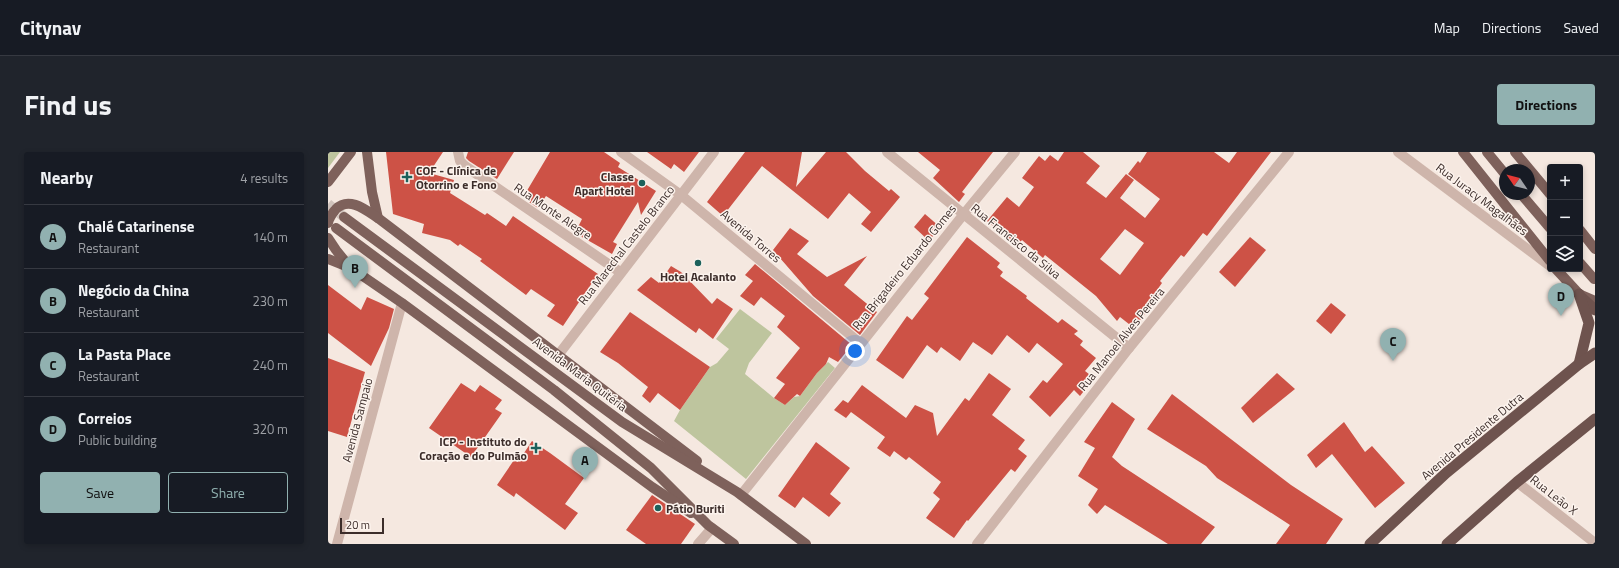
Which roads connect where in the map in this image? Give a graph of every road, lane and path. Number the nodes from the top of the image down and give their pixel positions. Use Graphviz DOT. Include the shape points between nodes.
graph roads {
  1 [pos="351,152"];
  2 [pos="367,152"];
  3 [pos="458,152"];
  4 [pos="621,152"];
  5 [pos="714,152"];
  6 [pos="887,152"];
  7 [pos="1015,152"];
  8 [pos="1289,152"];
  9 [pos="1398,152"];
  10 [pos="1463,152"];
  11 [pos="1487,152"];
  12 [pos="1520,154"];
  13 [pos="1499,167"];
  14 [pos="328,182"];
  15 [pos="1547,190"];
  16 [pos="681,195"];
  17 [pos="1526,200"];
  18 [pos="963,215"];
  19 [pos="344,217"];
  20 [pos="378,218"];
  21 [pos="1547,224"];
  22 [pos="332,226"];
  23 [pos="1583,234"];
  24 [pos="328,238"];
  25 [pos="1595,248"];
  26 [pos="1547,257"];
  27 [pos="328,259"];
  28 [pos="1547,264"];
  29 [pos="1583,267"];
  30 [pos="351,268"];
  31 [pos="620,272"];
  32 [pos="1559,272"];
  33 [pos="1594,280"];
  34 [pos="1579,294"];
  35 [pos="1595,301"];
  36 [pos="402,303"];
  37 [pos="1595,310"];
  38 [pos="860,343"];
  39 [pos="1129,348"];
  40 [pos="1595,353"];
  41 [pos="559,354"];
  42 [pos="1579,364"];
  43 [pos="1595,419"];
  44 [pos="1517,482"];
  45 [pos="739,493"];
  46 [pos="710,526"];
  47 [pos="1595,543"];
  48 [pos="337,544"];
  49 [pos="698,544"];
  50 [pos="734,544"];
  51 [pos="806,544"];
  52 [pos="977,544"];
  53 [pos="1370,544"];
  54 [pos="1447,544"];
  1 -- 14 [label="main road"];
  2 -- 20 [label="main road"];
  3 -- 31 [label="street, Rua Monte Alegre" via="460,161 465,166"];
  4 -- 16 [label="street, Avenida Torres"];
  5 -- 16 [label="street, Rua Marechal Castelo Branco"];
  6 -- 18 [label="street, Rua Francisco da Silva"];
  7 -- 18 [label="street, Rua Brigadeiro Eduardo Gomes"];
  8 -- 39 [label="street, Rua Manoel Alves Pereira"];
  9 -- 28 [label="street, Rua Juracy Magalhães"];
  10 -- 26 [label="main road"];
  11 -- 13 [label="main road"];
  12 -- 15 [label="main road"];
  16 -- 31 [label="street, Rua Marechal Castelo Branco"];
  16 -- 38 [label="street, Avenida Torres"];
  17 -- 21 [label="main road"];
  18 -- 38 [label="street, Rua Brigadeiro Eduardo Gomes"];
  18 -- 39 [label="street, Rua Francisco da Silva"];
  19 -- 45 [label="main road, Avenida Maria Quitéria" via="622,422"];
  20 -- 22 [label="main road" via="357,205 347,203 339,206 331,214"];
  20 -- 41 [label="main road"];
  22 -- 46 [label="main road" via="572,404 652,468"];
  23 -- 25 [label="main road"];
  24 -- 30 [label="main road"];
  27 -- 30 [label="main road"];
  29 -- 33 [label="main road"];
  30 -- 36 [label="main road"];
  31 -- 41 [label="street, Rua Marechal Castelo Branco"];
  32 -- 34 [label="main road"];
  34 -- 35 [label="main road"];
  34 -- 37 [label="highway"];
  34 -- 42 [label="highway" via="1589,322"];
  36 -- 46 [label="main road" via="652,487"];
  36 -- 48 [label="street, Avenida Sampaio"];
  38 -- 45 [label="street, Rua Brigadeiro Eduardo Gomes"];
  39 -- 52 [label="street, Rua Manoel Alves Pereira"];
  40 -- 42 [label="highway, Avenida Presidente Dutra"];
  41 -- 45 [label="main road"];
  42 -- 53 [label="highway, Avenida Presidente Dutra" via="1446,473"];
  43 -- 44 [label="highway"];
  44 -- 47 [label="street, Rua Leão X"];
  44 -- 54 [label="highway"];
  45 -- 51 [label="main road, Avenida Maria Quitéria"];
  46 -- 49 [label="street"];
  46 -- 50 [label="main road"];
}
